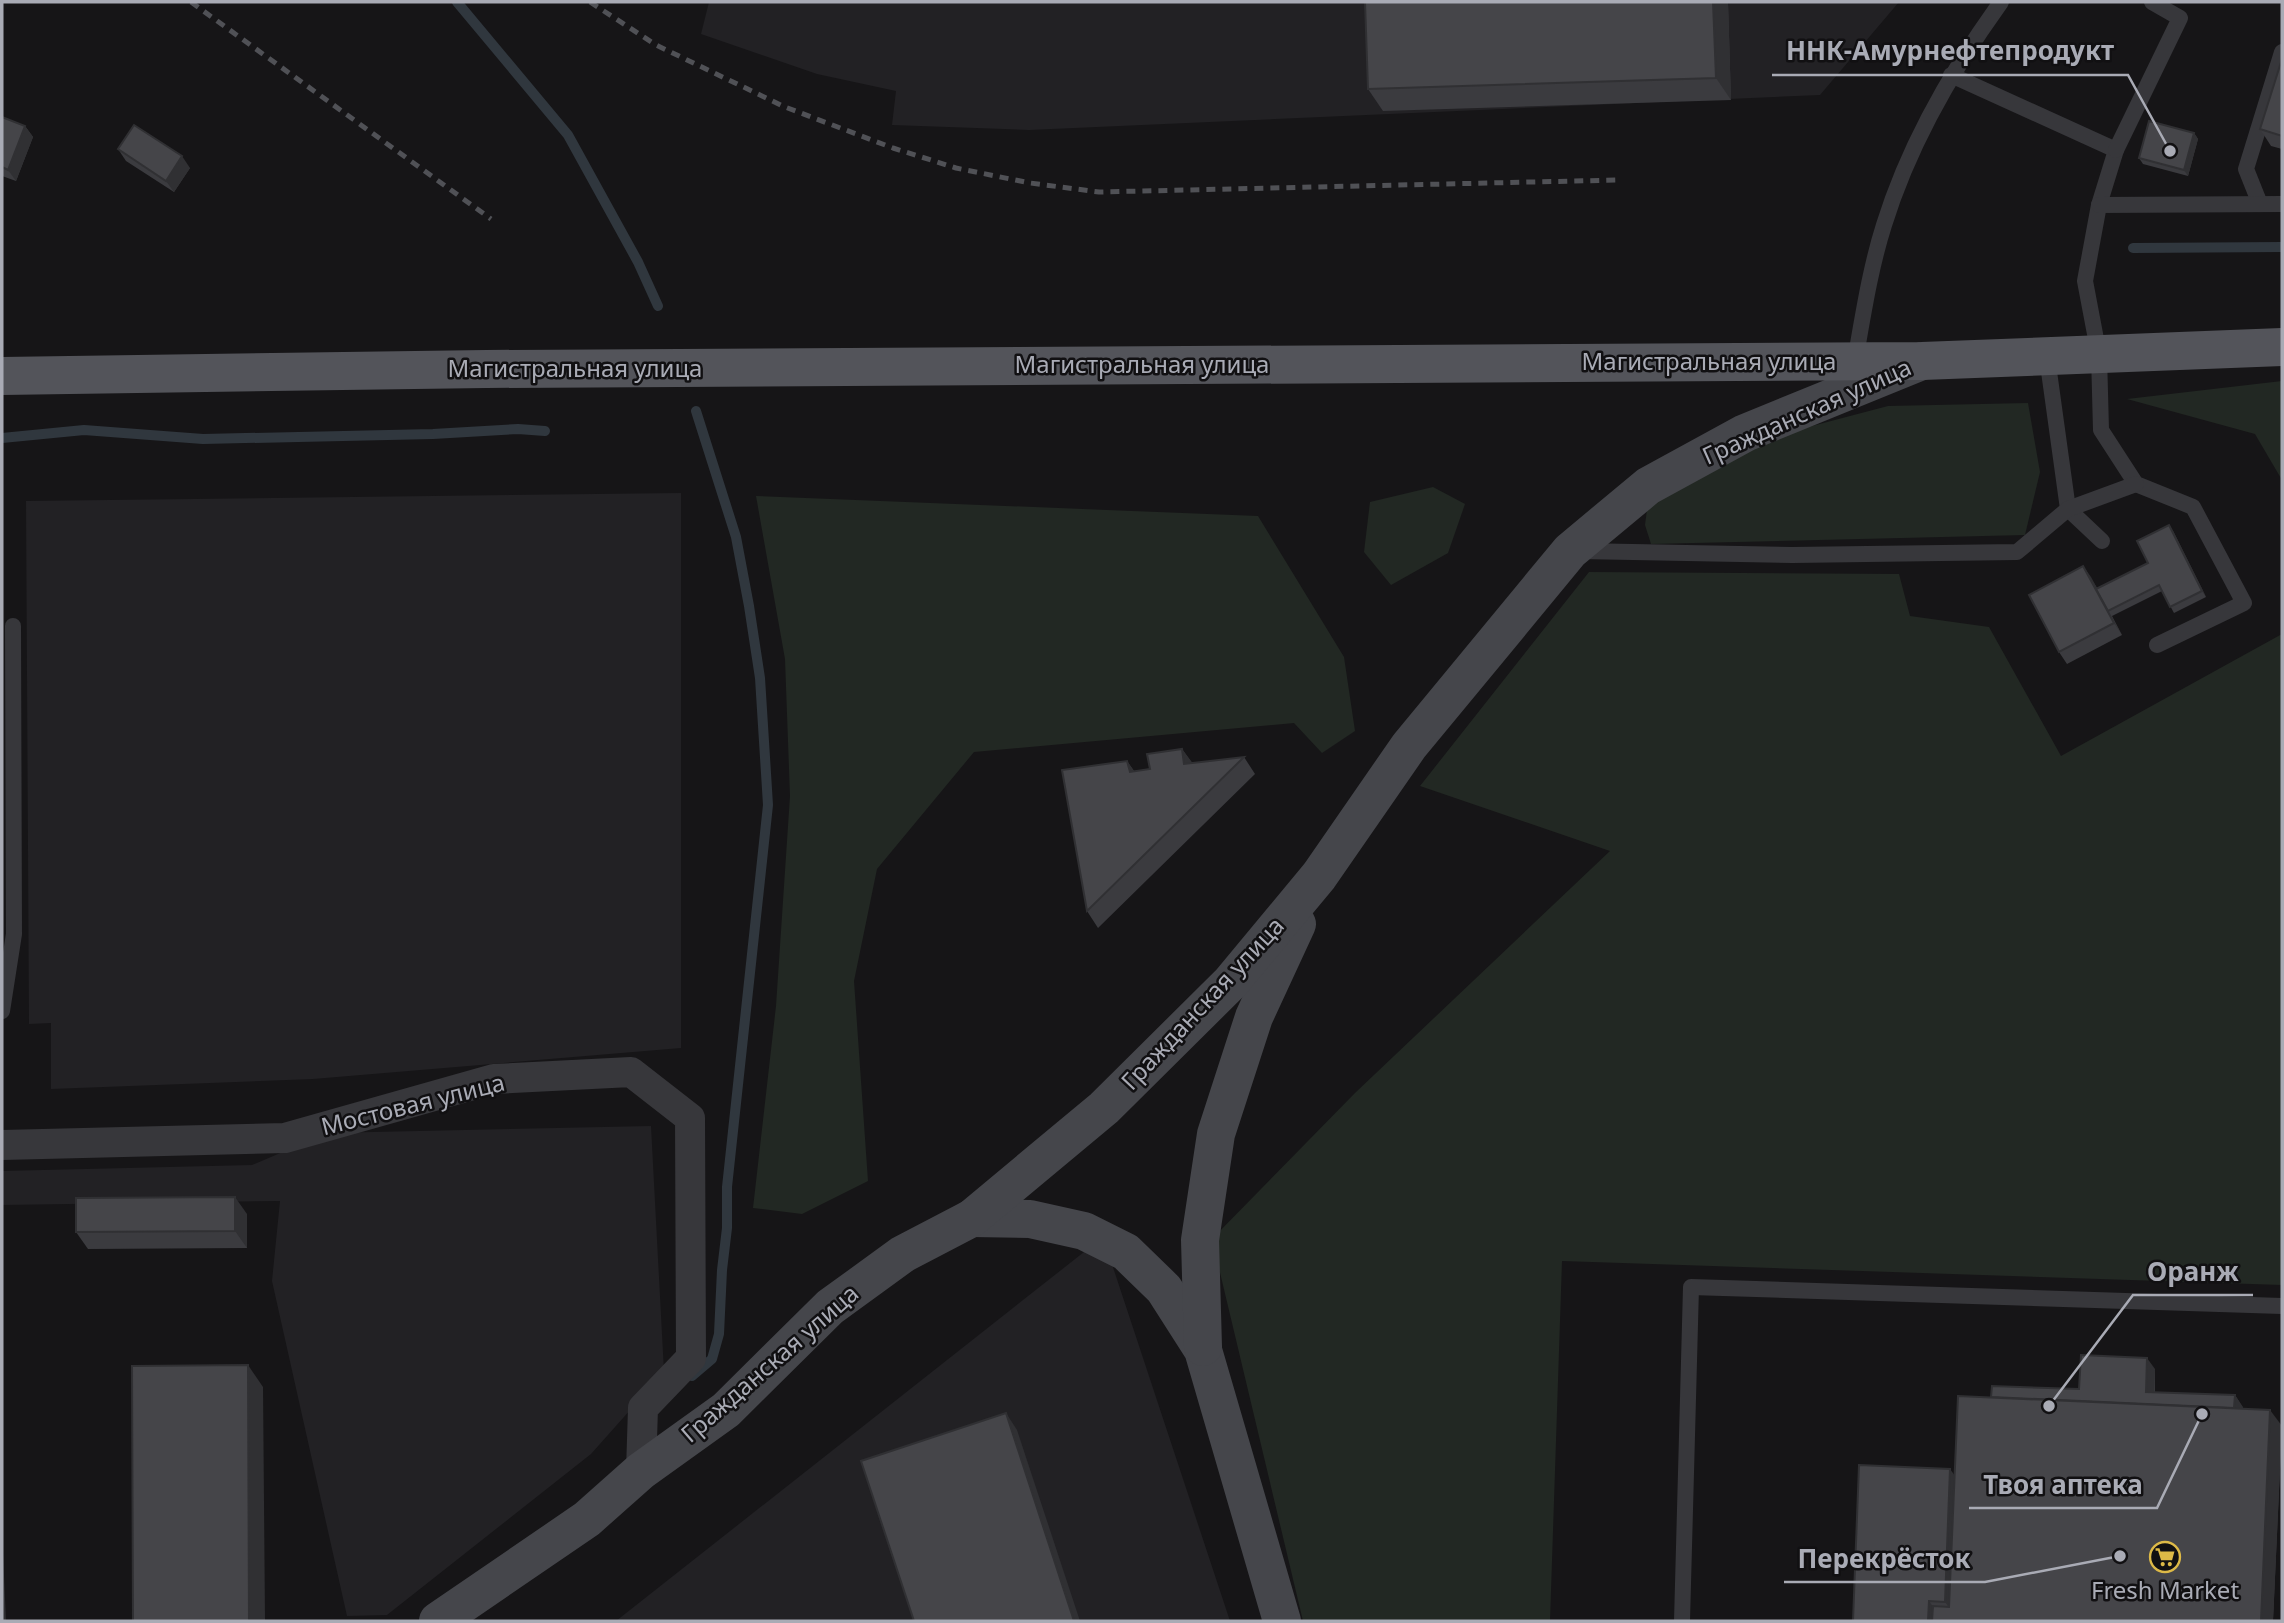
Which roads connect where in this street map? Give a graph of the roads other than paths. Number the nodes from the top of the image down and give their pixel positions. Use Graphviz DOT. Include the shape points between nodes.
graph roads {
  1 [pos="2001,2"];
  2 [pos="2152,2"];
  3 [pos="2282,52"];
  4 [pos="1951,75"];
  5 [pos="2116,150"];
  6 [pos="2260,204"];
  7 [pos="2282,204"];
  8 [pos="2099,205"];
  9 [pos="2282,347"];
  10 [pos="2099,355"];
  11 [pos="2047,357"];
  12 [pos="1922,361"];
  13 [pos="1854,362"];
  14 [pos="2,376"];
  15 [pos="2136,484"];
  16 [pos="2068,509"];
  17 [pos="2102,541"];
  18 [pos="1570,551"];
  19 [pos="13,626"];
  20 [pos="2157,645"];
  21 [pos="1320,876"];
  22 [pos="2,1011"];
  23 [pos="2,1145"];
  24 [pos="972,1218"];
  25 [pos="2282,1306"];
  26 [pos="1203,1350"];
  27 [pos="641,1471"];
  28 [pos="438,1621"];
  29 [pos="1282,1621"];
  30 [pos="1682,1621"];
  1 -- 4 [label="lane"];
  2 -- 5 [label="lane" via="2180,18"];
  3 -- 6 [label="lane" via="2246,169"];
  4 -- 5 [label="lane"];
  4 -- 13 [label="lane" via="1884,225"];
  5 -- 8 [label="lane"];
  6 -- 7 [label="lane"];
  6 -- 8 [label="lane"];
  8 -- 10 [label="lane" via="2085,281"];
  9 -- 10 [label="main road, Магистральная улица"];
  10 -- 11 [label="main road, Магистральная улица"];
  10 -- 15 [label="lane" via="2101,430"];
  11 -- 12 [label="main road, Магистральная улица"];
  11 -- 16 [label="lane"];
  12 -- 13 [label="main road, Магистральная улица"];
  12 -- 18 [label="street, Гражданская улица" via="1745,433 1648,486"];
  13 -- 14 [label="main road, Магистральная улица"];
  15 -- 16 [label="lane"];
  15 -- 20 [label="lane" via="2193,507 2244,603"];
  16 -- 17 [label="lane"];
  16 -- 18 [label="lane" via="2017,552 1793,555"];
  18 -- 21 [label="street, Гражданская улица" via="1409,746"];
  19 -- 22 [label="lane" via="14,934"];
  21 -- 24 [label="street, Гражданская улица" via="1231,982 1104,1108"];
  21 -- 26 [label="street" via="1254,1017 1216,1134 1199,1240"];
  23 -- 27 [label="street, Мостовая улица" via="285,1138 494,1079 631,1072 690,1118 691,1358 643,1408"];
  24 -- 26 [label="street" via="1030,1219 1084,1231 1126,1252 1164,1289"];
  24 -- 27 [label="street, Гражданская улица" via="903,1254 830,1307 726,1410"];
  25 -- 30 [label="lane" via="1691,1287"];
  26 -- 29 [label="street"];
  27 -- 28 [label="street, Гражданская улица" via="587,1519"];
}
